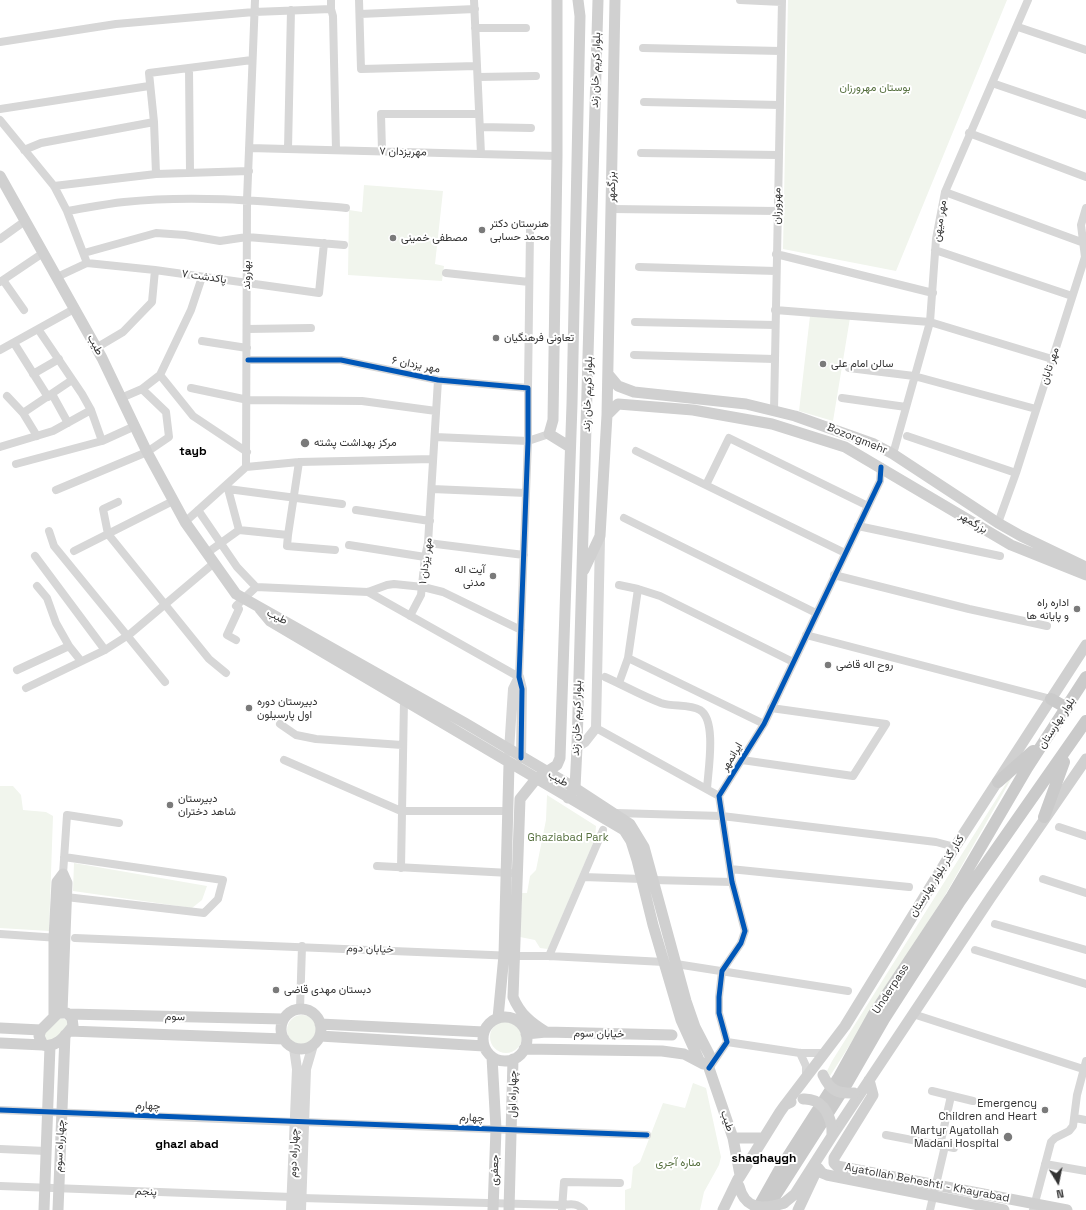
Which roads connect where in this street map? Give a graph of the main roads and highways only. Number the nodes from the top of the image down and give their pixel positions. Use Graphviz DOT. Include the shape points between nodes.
graph roads {
  1 [pos="557,0"];
  2 [pos="578,0"];
  3 [pos="598,0"];
  4 [pos="615,0"];
  5 [pos="0,176"];
  6 [pos="608,374"];
  7 [pos="698,399"];
  8 [pos="698,411"];
  9 [pos="607,415"];
  10 [pos="570,447"];
  11 [pos="881,467"];
  12 [pos="964,500"];
  13 [pos="956,513"];
  14 [pos="1086,567"];
  15 [pos="1086,575"];
  16 [pos="581,576"];
  17 [pos="1086,645"];
  18 [pos="1086,677"];
  19 [pos="406,695"];
  20 [pos="1051,699"];
  21 [pos="1066,708"];
  22 [pos="1086,721"];
  23 [pos="1046,740"];
  24 [pos="1070,744"];
  25 [pos="576,752"];
  26 [pos="560,755"];
  27 [pos="1086,759"];
  28 [pos="509,764"];
  29 [pos="1027,768"];
  30 [pos="547,772"];
  31 [pos="536,779"];
  32 [pos="998,782"];
  33 [pos="1043,784"];
  34 [pos="575,788"];
  35 [pos="568,798"];
  36 [pos="1044,818"];
  37 [pos="512,874"];
  38 [pos="647,880"];
  39 [pos="59,938"];
  40 [pos="509,956"];
  41 [pos="686,1001"];
  42 [pos="675,1004"];
  43 [pos="61,1014"];
  44 [pos="130,1015"];
  45 [pos="204,1017"];
  46 [pos="498,1018"];
  47 [pos="283,1019"];
  48 [pos="680,1020"];
  49 [pos="320,1024"];
  50 [pos="408,1027"];
  51 [pos="0,1028"];
  52 [pos="41,1030"];
  53 [pos="484,1032"];
  54 [pos="546,1032"];
  55 [pos="67,1033"];
  56 [pos="130,1034"];
  57 [pos="526,1034"];
  58 [pos="602,1034"];
  59 [pos="672,1035"];
  60 [pos="203,1036"];
  61 [pos="320,1036"];
  62 [pos="284,1039"];
  63 [pos="408,1040"];
  64 [pos="0,1043"];
  65 [pos="47,1046"];
  66 [pos="484,1046"];
  67 [pos="524,1049"];
  68 [pos="601,1049"];
  69 [pos="827,1050"];
  70 [pos="662,1051"];
  71 [pos="492,1057"];
  72 [pos="513,1059"];
  73 [pos="705,1065"];
  74 [pos="869,1080"];
  75 [pos="785,1105"];
  76 [pos="496,1129"];
  77 [pos="512,1130"];
  78 [pos="831,1134"];
  79 [pos="733,1138"];
  80 [pos="763,1138"];
  81 [pos="818,1168"];
  82 [pos="739,1180"];
  83 [pos="934,1190"];
  84 [pos="494,1206"];
  85 [pos="509,1207"];
  86 [pos="1034,1207"];
  87 [pos="44,1210"];
  88 [pos="58,1210"];
  89 [pos="723,1210"];
  90 [pos="759,1210"];
  91 [pos="798,1210"];
  92 [pos="1004,1210"];
  93 [pos="1066,1210"];
  1 -- 10 [label="main road" via="553,420 549,434"];
  2 -- 10 [label="main road, بلوار کریم خان زند" via="580,16"];
  3 -- 16 [label="main road, بلوار کریم خان زند"];
  4 -- 6 [label="main road, بزرگمهر"];
  5 -- 19 [label="main road, طیب" via="96,348 185,522 236,594 273,613"];
  6 -- 7 [label="main road, Bozorgmehr" via="618,386 634,392"];
  6 -- 9 [label="main road, بزرگمهر"];
  7 -- 8 [label="main road"];
  7 -- 12 [label="main road, Bozorgmehr" via="746,404 849,434 893,454"];
  8 -- 9 [label="main road, Bozorgmehr" via="618,404"];
  8 -- 11 [label="main road, Bozorgmehr" via="772,424 845,447"];
  9 -- 16 [label="main road, بزرگمهر" via="600,536"];
  10 -- 26 [label="main road, بلوار کریم خان زند"];
  11 -- 13 [label="main road, بزرگمهر"];
  12 -- 13 [label="main road"];
  12 -- 14 [label="main road, Bozorgmehr" via="1021,536"];
  13 -- 15 [label="main road, بزرگمهر" via="1011,545"];
  16 -- 25 [label="main road, بلوار کریم خان زند"];
  17 -- 20 [label="main road, کنار گذر بلوار بهارستان"];
  18 -- 21 [label="main road, بلوار بهارستان"];
  19 -- 28 [label="main road, طیب"];
  19 -- 30 [label="main road, طیب" via="509,745 521,758"];
  20 -- 21 [label="main road"];
  20 -- 32 [label="main road, کنار گذر بلوار بهارستان"];
  21 -- 23 [label="main road, بلوار بهارستان"];
  22 -- 24 [label="main road, بلوار بهارستان"];
  23 -- 29 [label="main road, بلوار بهارستان"];
  23 -- 32 [label="main road"];
  24 -- 33 [label="main road, بلوار بهارستان"];
  24 -- 36 [label="main road"];
  25 -- 26 [label="main road" via="571,759 565,759"];
  25 -- 34 [label="main road, بلوار کریم خان زند"];
  26 -- 30 [label="main road, بلوار کریم خان زند" via="557,766"];
  27 -- 36 [label="main road"];
  28 -- 31 [label="main road, طیب"];
  28 -- 37 [label="main road" via="508,811"];
  29 -- 90 [label="main road, Underpass" via="952,896 874,1014 839,1077 780,1169"];
  30 -- 31 [label="main road, بلوار کریم خان زند"];
  30 -- 34 [label="main road, طیب"];
  31 -- 35 [label="main road, طیب"];
  31 -- 37 [label="main road, بلوار کریم خان زند" via="520,799"];
  32 -- 69 [label="main road, کنار گذر بلوار بهارستان" via="845,1026"];
  33 -- 90 [label="main road, Underpass" via="960,901 884,1019 846,1086"];
  34 -- 35 [label="main road"];
  34 -- 38 [label="main road, طیب" via="630,824 644,848"];
  35 -- 38 [label="main road, طیب" via="624,830"];
  36 -- 74 [label="main road"];
  37 -- 40 [label="main road"];
  38 -- 41 [label="main road, طیب"];
  38 -- 42 [label="main road, طیب" via="653,925"];
  39 -- 39 [label="main road" via="67,883 63,874 57,882"];
  39 -- 43 [label="main road"];
  40 -- 46 [label="main road"];
  40 -- 54 [label="main road" via="515,1003 524,1016"];
  41 -- 42 [label="main road"];
  41 -- 73 [label="main road, طیب" via="695,1027 710,1056"];
  42 -- 48 [label="main road, طیب"];
  43 -- 44 [label="main road, سوم"];
  43 -- 52 [label="main road"];
  43 -- 55 [label="main road, چهارراه سوم" via="72,1018 73,1026"];
  44 -- 45 [label="main road, سوم"];
  44 -- 56 [label="main road"];
  45 -- 47 [label="main road, سوم"];
  45 -- 60 [label="main road"];
  46 -- 53 [label="main road" via="487,1026"];
  46 -- 57 [label="main road" via="506,1017 519,1022"];
  47 -- 49 [label="main road" via="300,1009 313,1013"];
  47 -- 62 [label="main road" via="281,1033"];
  48 -- 59 [label="main road"];
  48 -- 73 [label="main road, طیب"];
  49 -- 50 [label="main road"];
  49 -- 61 [label="main road"];
  50 -- 53 [label="main road"];
  50 -- 63 [label="main road"];
  51 -- 52 [label="main road"];
  52 -- 65 [label="main road, چهارراه سوم" via="39,1036"];
  53 -- 66 [label="main road"];
  54 -- 57 [label="main road, خیابان سوم"];
  54 -- 58 [label="main road, خیابان سوم"];
  55 -- 56 [label="main road, سوم"];
  55 -- 65 [label="main road" via="57,1043"];
  55 -- 88 [label="main road, چهارراه سوم"];
  56 -- 60 [label="main road, سوم"];
  57 -- 67 [label="main road"];
  58 -- 59 [label="main road, خیابان سوم"];
  58 -- 68 [label="main road"];
  59 -- 70 [label="main road"];
  60 -- 62 [label="main road, سوم"];
  61 -- 62 [label="main road" via="307,1048 294,1048"];
  61 -- 63 [label="main road"];
  63 -- 66 [label="main road"];
  64 -- 65 [label="main road"];
  65 -- 87 [label="main road, چهارراه سوم" via="48,1112"];
  66 -- 71 [label="main road"];
  67 -- 68 [label="main road, خیابان سوم"];
  67 -- 72 [label="main road"];
  68 -- 70 [label="main road, خیابان سوم"];
  69 -- 74 [label="main road, bridge" via="823,1075 828,1086 835,1092 854,1093"];
  69 -- 75 [label="main road, کنار گذر بلوار بهارستان"];
  70 -- 73 [label="main road, خیابان سوم" via="684,1054"];
  71 -- 72 [label="main road" via="499,1060"];
  71 -- 76 [label="main road, چهارراه اول"];
  72 -- 77 [label="main road, چهارراه اول"];
  73 -- 79 [label="main road, طیب"];
  74 -- 78 [label="main road"];
  74 -- 83 [label="main road, Ayatollah Beheshti - Khayrabad" via="873,1095 839,1149 834,1162 841,1168"];
  75 -- 78 [label="main road, bridge" via="803,1099 814,1100 823,1106 830,1118"];
  75 -- 80 [label="main road, کنار گذر بلوار بهارستان"];
  76 -- 84 [label="main road, جعفری"];
  77 -- 85 [label="main road, جعفری"];
  78 -- 81 [label="main road" via="831,1148"];
  78 -- 90 [label="main road, bridge" via="790,1200 769,1209"];
  79 -- 80 [label="main road"];
  79 -- 82 [label="main road, طیب"];
  80 -- 82 [label="main road, کنار گذر بلوار بهارستان"];
  81 -- 83 [label="main road, Ayatollah Beheshti - Khayrabad" via="827,1175"];
  81 -- 91 [label="main road"];
  82 -- 89 [label="main road, کنار گذر بلوار بهارستان"];
  82 -- 90 [label="main road, bridge" via="744,1199"];
  83 -- 86 [label="main road, Ayatollah Beheshti - Khayrabad"];
  83 -- 92 [label="main road, Ayatollah Beheshti - Khayrabad"];
  86 -- 93 [label="main road, Ayatollah Beheshti - Khayrabad"];
}
